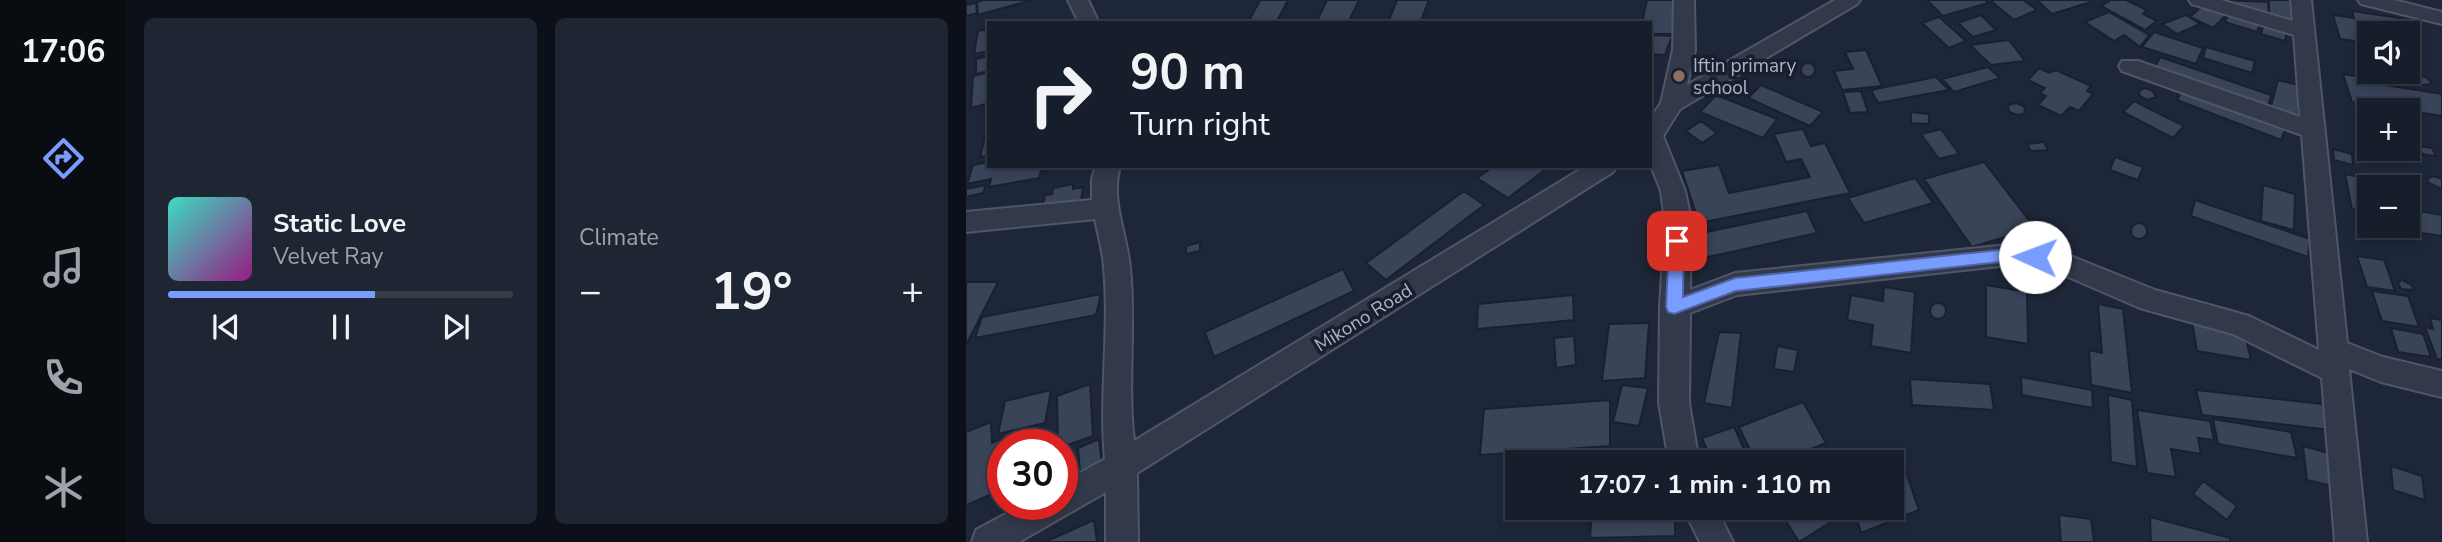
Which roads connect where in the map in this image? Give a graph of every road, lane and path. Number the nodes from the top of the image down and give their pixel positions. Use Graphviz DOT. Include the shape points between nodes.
graph roads {
  1 [pos="1078,0"];
  2 [pos="1684,0"];
  3 [pos="1850,0"];
  4 [pos="2199,0"];
  5 [pos="2301,0"];
  6 [pos="2368,0"];
  7 [pos="2442,18"];
  8 [pos="1088,21"];
  9 [pos="2304,31"];
  10 [pos="2130,66"];
  11 [pos="1672,104"];
  12 [pos="2314,130"];
  13 [pos="1652,135"];
  14 [pos="1652,139"];
  15 [pos="1107,168"];
  16 [pos="1602,168"];
  17 [pos="1105,208"];
  18 [pos="966,222"];
  19 [pos="1674,307"];
  20 [pos="2333,360"];
  21 [pos="2442,384"];
  22 [pos="1682,450"];
  23 [pos="1121,466"];
  24 [pos="1078,491"];
  25 [pos="1027,520"];
  26 [pos="1705,520"];
  27 [pos="988,542"];
  28 [pos="1122,542"];
  29 [pos="1717,542"];
  30 [pos="2351,542"];
  1 -- 8 [label="street"];
  2 -- 11 [label="street" via="1684,50"];
  3 -- 11 [label="street"];
  4 -- 9 [label="street"];
  5 -- 9 [label="street"];
  6 -- 7 [label="street"];
  9 -- 12 [label="street"];
  10 -- 12 [label="street"];
  11 -- 13 [label="street"];
  12 -- 20 [label="street"];
  14 -- 19 [label="street" via="1673,191 1678,220"];
  15 -- 17 [label="street"];
  16 -- 23 [label="street, Mikono Road"];
  17 -- 18 [label="street"];
  17 -- 23 [label="street" via="1117,266 1116,415"];
  19 -- 20 [label="street" via="1735,284 2018,254 2053,259 2150,300 2239,324"];
  19 -- 22 [label="street" via="1674,403"];
  20 -- 21 [label="street"];
  20 -- 30 [label="street"];
  23 -- 24 [label="street, Mikono Road"];
  23 -- 28 [label="street"];
  25 -- 27 [label="street"];
  26 -- 29 [label="street"];
}
